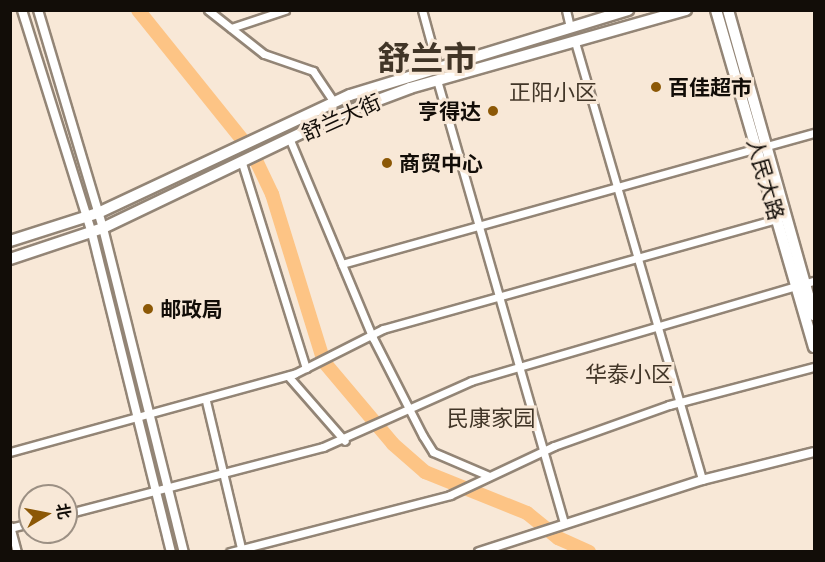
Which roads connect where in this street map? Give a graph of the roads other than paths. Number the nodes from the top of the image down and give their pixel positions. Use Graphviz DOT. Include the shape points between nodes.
graph roads {
  1 [pos="22,10"];
  2 [pos="38,10"];
  3 [pos="208,10"];
  4 [pos="285,10"];
  5 [pos="422,10"];
  6 [pos="566,10"];
  7 [pos="628,10"];
  8 [pos="686,10"];
  9 [pos="716,10"];
  10 [pos="728,10"];
  11 [pos="570,27"];
  12 [pos="231,28"];
  13 [pos="574,42"];
  14 [pos="437,65"];
  15 [pos="437,80"];
  16 [pos="334,102"];
  17 [pos="814,132"];
  18 [pos="285,142"];
  19 [pos="762,147"];
  20 [pos="242,163"];
  21 [pos="617,188"];
  22 [pos="98,213"];
  23 [pos="87,218"];
  24 [pos="778,219"];
  25 [pos="479,226"];
  26 [pos="103,228"];
  27 [pos="92,233"];
  28 [pos="10,241"];
  29 [pos="636,256"];
  30 [pos="10,259"];
  31 [pos="342,264"];
  32 [pos="806,283"];
  33 [pos="499,295"];
  34 [pos="814,315"];
  35 [pos="657,326"];
  36 [pos="372,334"];
  37 [pos="814,347"];
  38 [pos="519,366"];
  39 [pos="814,367"];
  40 [pos="307,368"];
  41 [pos="288,376"];
  42 [pos="206,401"];
  43 [pos="679,402"];
  44 [pos="408,406"];
  45 [pos="150,417"];
  46 [pos="138,420"];
  47 [pos="345,441"];
  48 [pos="543,451"];
  49 [pos="10,452"];
  50 [pos="814,452"];
  51 [pos="224,474"];
  52 [pos="488,476"];
  53 [pos="702,480"];
  54 [pos="168,488"];
  55 [pos="156,491"];
  56 [pos="78,511"];
  57 [pos="564,522"];
  58 [pos="11,527"];
  59 [pos="242,550"];
  60 [pos="17,552"];
  61 [pos="171,552"];
  62 [pos="184,552"];
  63 [pos="230,552"];
  64 [pos="479,552"];
  1 -- 23 [label="street"];
  2 -- 22 [label="street"];
  3 -- 12 [label="street"];
  4 -- 12 [label="street"];
  5 -- 14 [label="street"];
  6 -- 11 [label="street"];
  7 -- 11 [label="main road, 舒兰大街"];
  8 -- 13 [label="main road, 舒兰大街"];
  9 -- 19 [label="main road, 人民大路"];
  10 -- 19 [label="main road, 人民大路"];
  11 -- 14 [label="main road, 舒兰大街"];
  12 -- 16 [label="street" via="264,54 313,71"];
  13 -- 15 [label="main road, 舒兰大街"];
  13 -- 21 [label="street"];
  14 -- 16 [label="main road, 舒兰大街"];
  15 -- 18 [label="main road, 舒兰大街" via="340,114"];
  15 -- 25 [label="street"];
  16 -- 22 [label="main road, 舒兰大街"];
  17 -- 19 [label="street"];
  18 -- 20 [label="main road, 舒兰大街"];
  18 -- 31 [label="street"];
  19 -- 21 [label="street"];
  19 -- 24 [label="main road, 人民大路"];
  19 -- 32 [label="main road, 人民大路"];
  20 -- 26 [label="main road, 舒兰大街"];
  20 -- 40 [label="street"];
  21 -- 25 [label="street"];
  21 -- 29 [label="street"];
  22 -- 23 [label="main road, 舒兰大街"];
  22 -- 26 [label="street"];
  23 -- 27 [label="street"];
  23 -- 28 [label="main road, 舒兰大街"];
  24 -- 29 [label="street"];
  24 -- 32 [label="main road, 人民大路"];
  25 -- 31 [label="street"];
  25 -- 33 [label="street"];
  26 -- 27 [label="main road, 舒兰大街"];
  26 -- 45 [label="street"];
  27 -- 30 [label="main road, 舒兰大街"];
  27 -- 46 [label="street"];
  29 -- 33 [label="street"];
  29 -- 35 [label="street"];
  31 -- 36 [label="street"];
  32 -- 34 [label="main road, 人民大路"];
  32 -- 35 [label="street"];
  32 -- 37 [label="main road, 人民大路"];
  33 -- 36 [label="street"];
  33 -- 38 [label="street"];
  35 -- 38 [label="street"];
  35 -- 43 [label="street"];
  36 -- 40 [label="street"];
  36 -- 44 [label="street"];
  38 -- 44 [label="street"];
  38 -- 48 [label="street"];
  39 -- 43 [label="street"];
  40 -- 41 [label="street"];
  41 -- 42 [label="street"];
  41 -- 47 [label="street"];
  42 -- 45 [label="street"];
  42 -- 51 [label="street"];
  43 -- 48 [label="street"];
  43 -- 53 [label="street"];
  44 -- 47 [label="street" via="374,429"];
  44 -- 52 [label="street" via="433,452"];
  45 -- 46 [label="street"];
  45 -- 54 [label="street"];
  46 -- 49 [label="street"];
  46 -- 55 [label="street"];
  47 -- 51 [label="street"];
  48 -- 52 [label="street"];
  48 -- 57 [label="street"];
  50 -- 53 [label="street"];
  51 -- 54 [label="street"];
  51 -- 59 [label="street"];
  52 -- 59 [label="street" via="450,495"];
  53 -- 57 [label="street"];
  54 -- 55 [label="street"];
  54 -- 62 [label="street"];
  55 -- 56 [label="street"];
  55 -- 61 [label="street"];
  57 -- 64 [label="street"];
  58 -- 60 [label="street"];
  59 -- 63 [label="street"];
}
